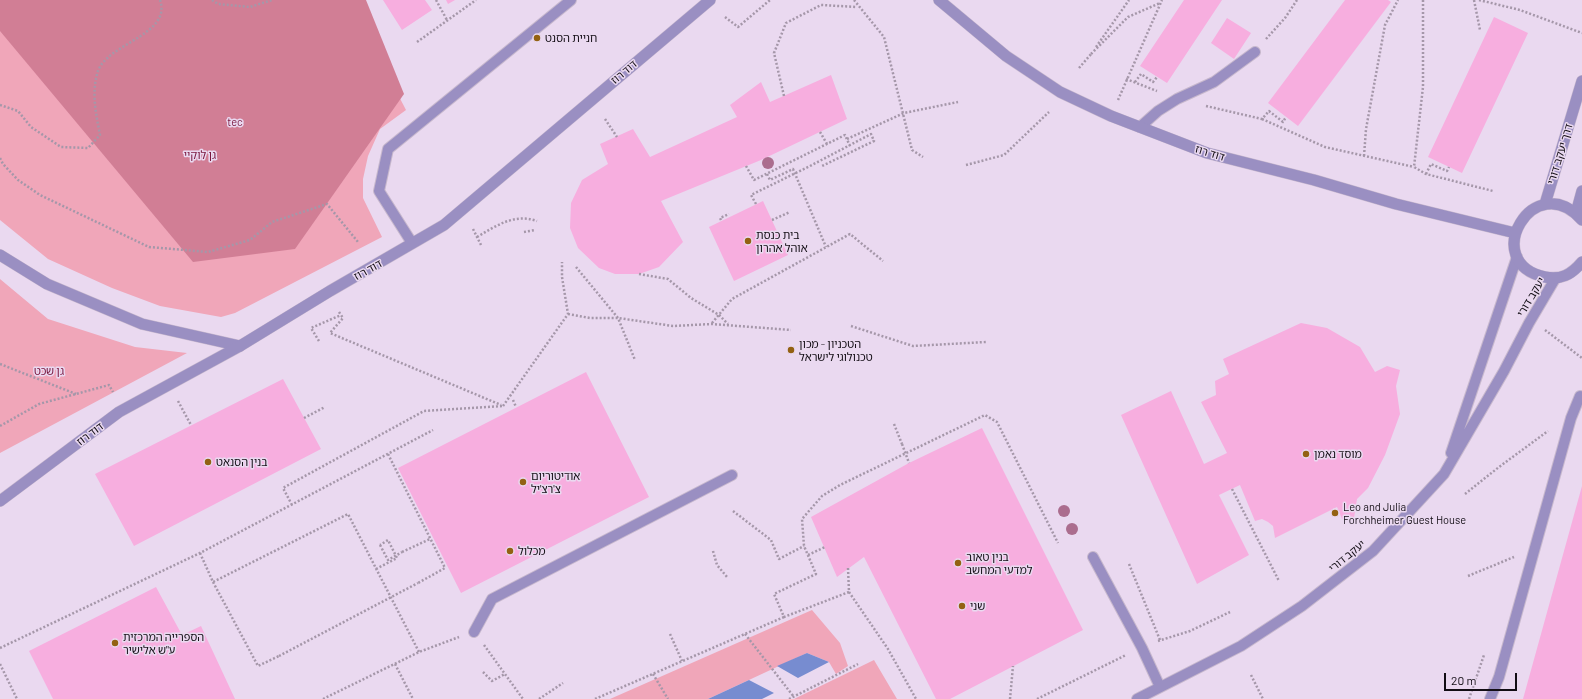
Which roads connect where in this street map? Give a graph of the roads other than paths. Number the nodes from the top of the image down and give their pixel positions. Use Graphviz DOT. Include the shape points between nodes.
graph roads {
  1 [pos="571,0"];
  2 [pos="710,0"];
  3 [pos="939,0"];
  4 [pos="1255,52"];
  5 [pos="1582,81"];
  6 [pos="1140,127"];
  7 [pos="1582,191"];
  8 [pos="1546,204"];
  9 [pos="1579,217"];
  10 [pos="1515,233"];
  11 [pos="412,243"];
  12 [pos="0,254"];
  13 [pos="1517,257"];
  14 [pos="1582,263"];
  15 [pos="1555,279"];
  16 [pos="240,346"];
  17 [pos="1580,396"];
  18 [pos="1444,474"];
  19 [pos="732,475"];
  20 [pos="0,501"];
  21 [pos="1093,557"];
  22 [pos="474,632"];
  23 [pos="1160,687"];
  24 [pos="1137,699"];
  25 [pos="1490,699"];
  1 -- 11 [label="lane" via="388,149 379,190"];
  2 -- 11 [label="street, דוד רוז" via="444,225"];
  3 -- 6 [label="street, דוד רוז" via="1006,56 1060,92"];
  4 -- 6 [label="lane" via="1214,82 1158,111"];
  5 -- 8 [label="street, דרך יעקב דורי"];
  6 -- 10 [label="street, דוד רוז" via="1207,153"];
  7 -- 9 [label="street"];
  8 -- 9 [label="street" via="1562,205"];
  8 -- 10 [label="street" via="1526,214"];
  10 -- 13 [label="street"];
  11 -- 16 [label="street, דוד רוז"];
  12 -- 16 [label="street" via="47,284 142,324"];
  13 -- 15 [label="street" via="1532,274"];
  13 -- 18 [label="lane"];
  14 -- 15 [label="street" via="1575,271"];
  15 -- 18 [label="lane, יעקב דורי"];
  16 -- 20 [label="street, דוד רוז" via="119,412"];
  17 -- 25 [label="lane" via="1571,418 1499,677"];
  18 -- 23 [label="lane, יעקב דורי" via="1373,550 1302,606 1241,646"];
  19 -- 22 [label="lane" via="492,598"];
  21 -- 23 [label="lane"];
  23 -- 24 [label="lane, יעקב דורי"];
}
